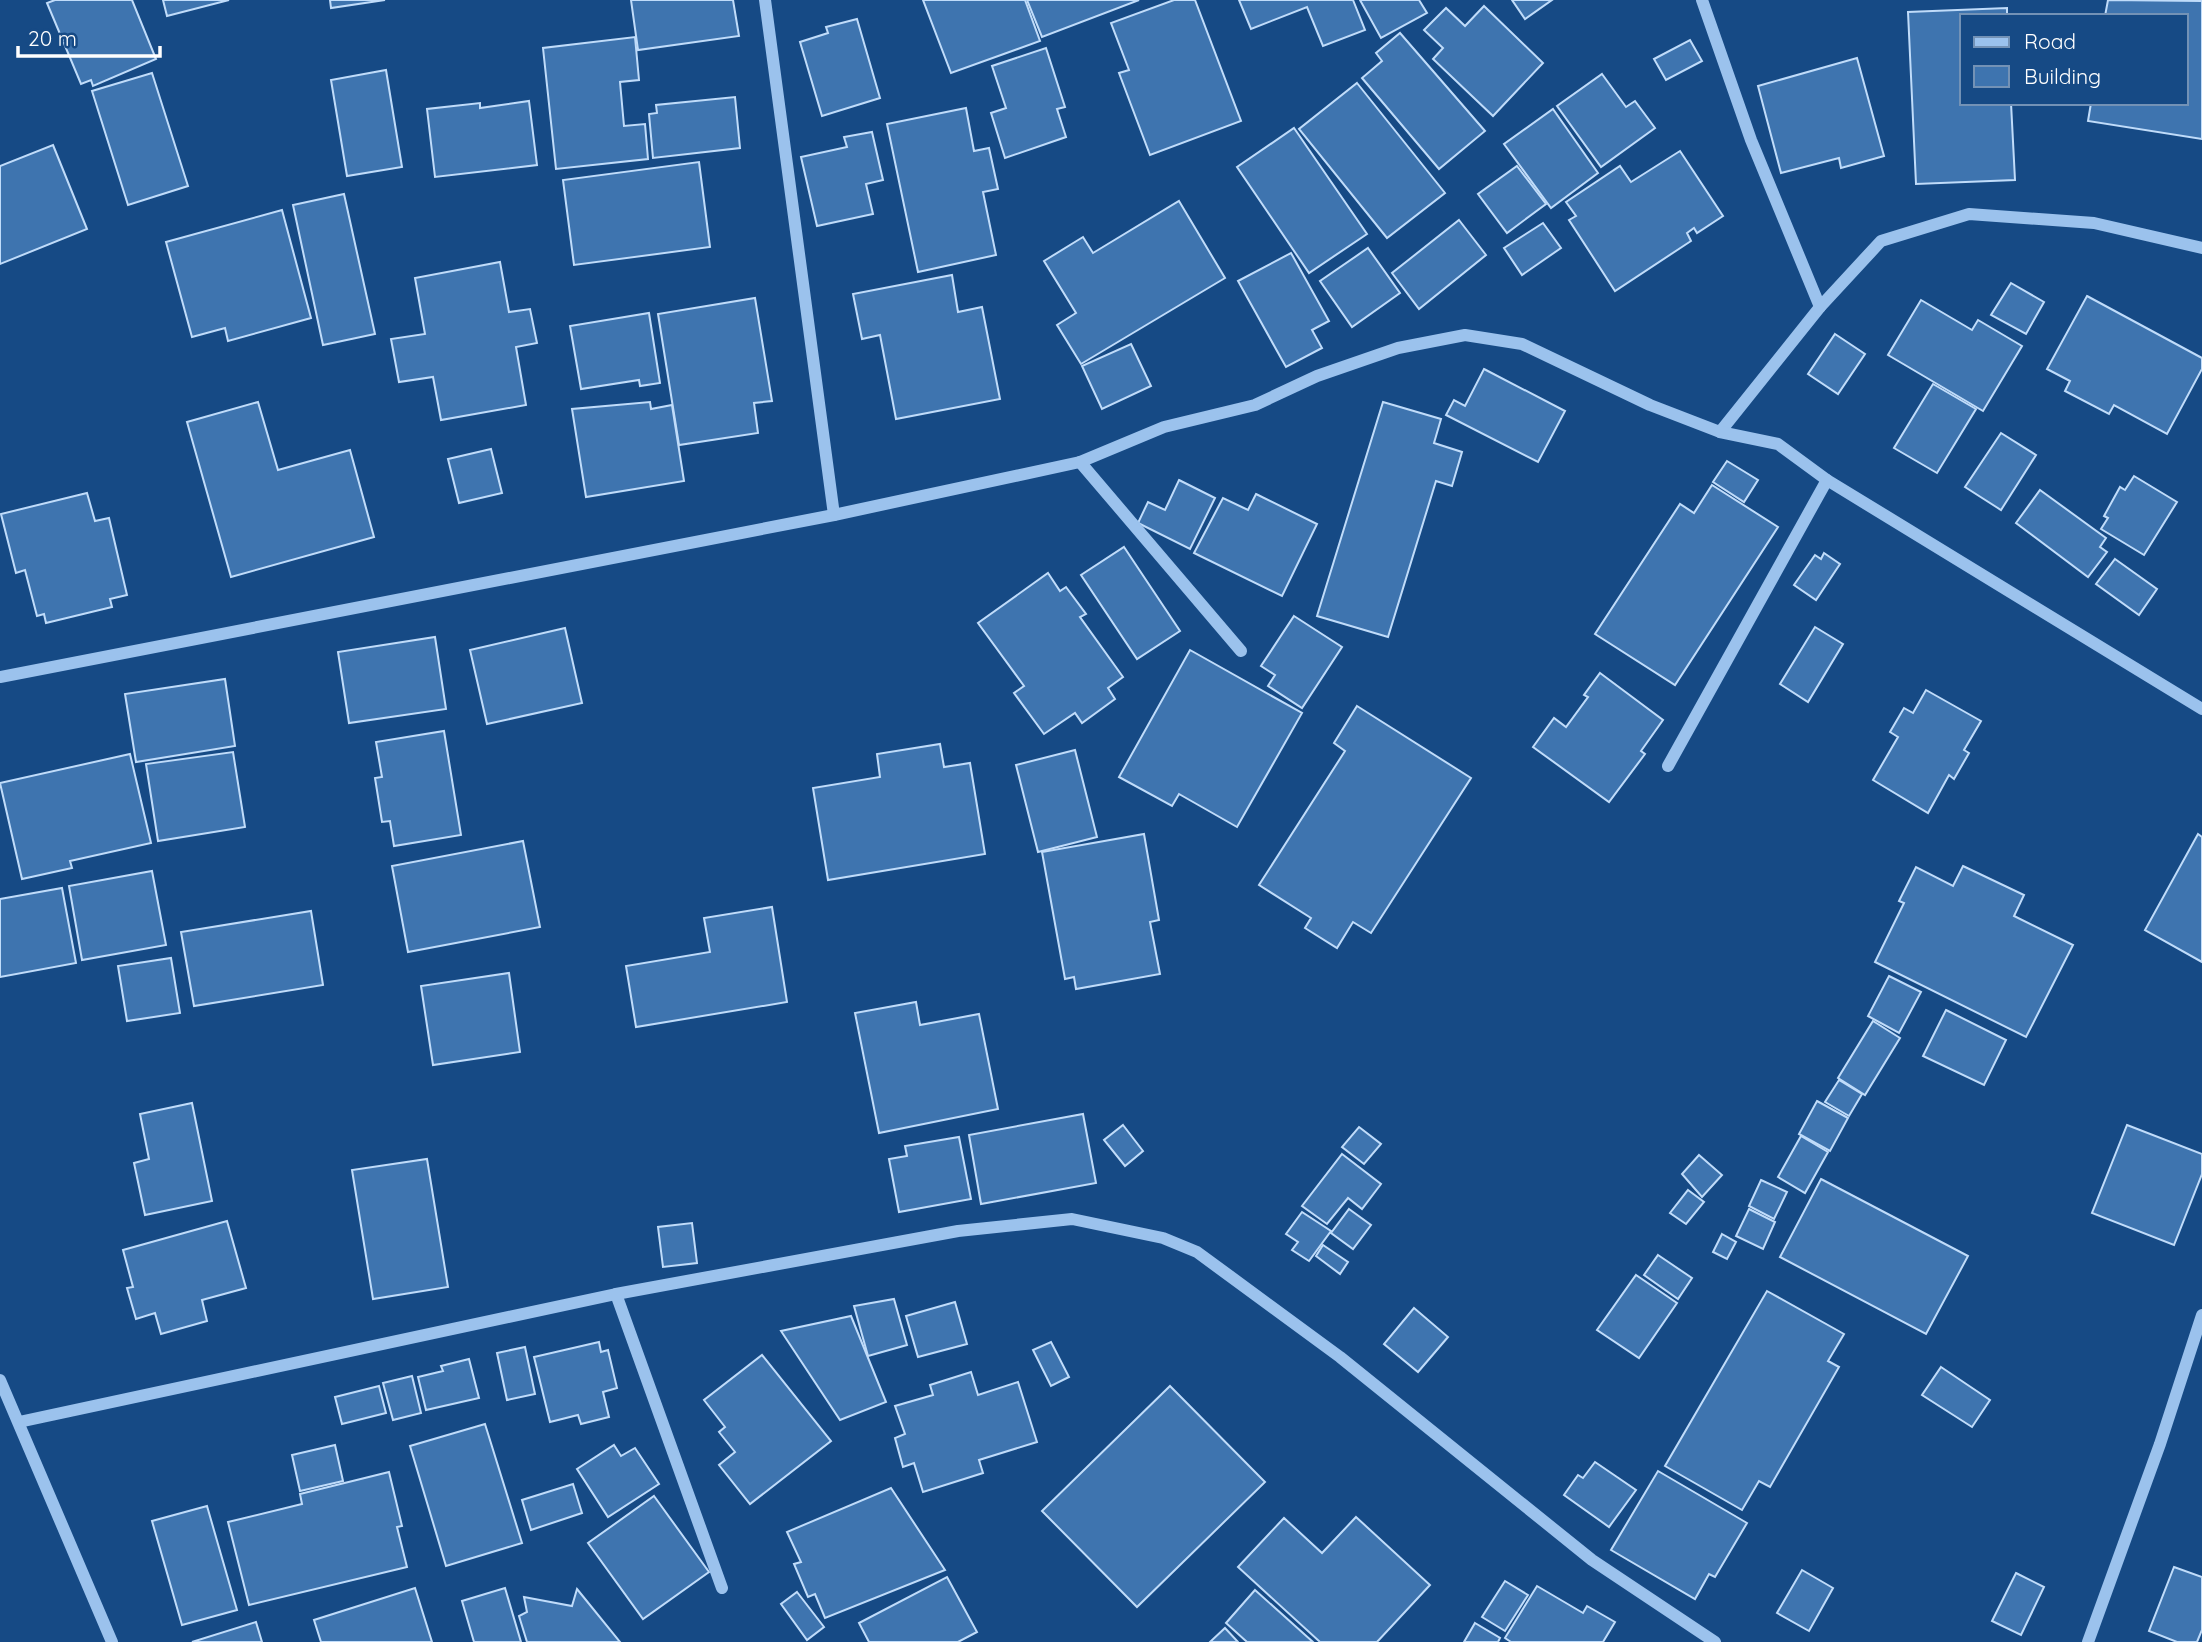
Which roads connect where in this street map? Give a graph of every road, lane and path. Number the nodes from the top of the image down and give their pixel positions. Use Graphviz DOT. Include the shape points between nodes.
graph roads {
  1 [pos="765,0"];
  2 [pos="1702,0"];
  3 [pos="2202,248"];
  4 [pos="1820,307"];
  5 [pos="1720,432"];
  6 [pos="1080,463"];
  7 [pos="1827,480"];
  8 [pos="834,515"];
  9 [pos="1241,651"];
  10 [pos="0,677"];
  11 [pos="2202,709"];
  12 [pos="1668,766"];
  13 [pos="616,1294"];
  14 [pos="2202,1315"];
  15 [pos="0,1380"];
  16 [pos="19,1422"];
  17 [pos="722,1588"];
  18 [pos="112,1642"];
  19 [pos="1715,1642"];
  20 [pos="2088,1642"];
  1 -- 8 [label="street"];
  2 -- 4 [label="street" via="1751,140"];
  3 -- 4 [label="street" via="2094,223 1969,214 1881,241"];
  4 -- 5 [label="street"];
  5 -- 6 [label="street" via="1650,405 1522,344 1465,335 1398,348 1317,376 1255,405 1164,427"];
  5 -- 7 [label="street" via="1778,444"];
  6 -- 8 [label="street"];
  6 -- 9 [label="street"];
  7 -- 11 [label="street"];
  7 -- 12 [label="street"];
  8 -- 10 [label="street"];
  13 -- 16 [label="street"];
  13 -- 17 [label="street"];
  13 -- 19 [label="street" via="958,1231 1072,1219 1163,1238 1198,1252 1340,1357 1592,1560"];
  14 -- 20 [label="street"];
  15 -- 16 [label="street"];
  16 -- 18 [label="street"];
}
